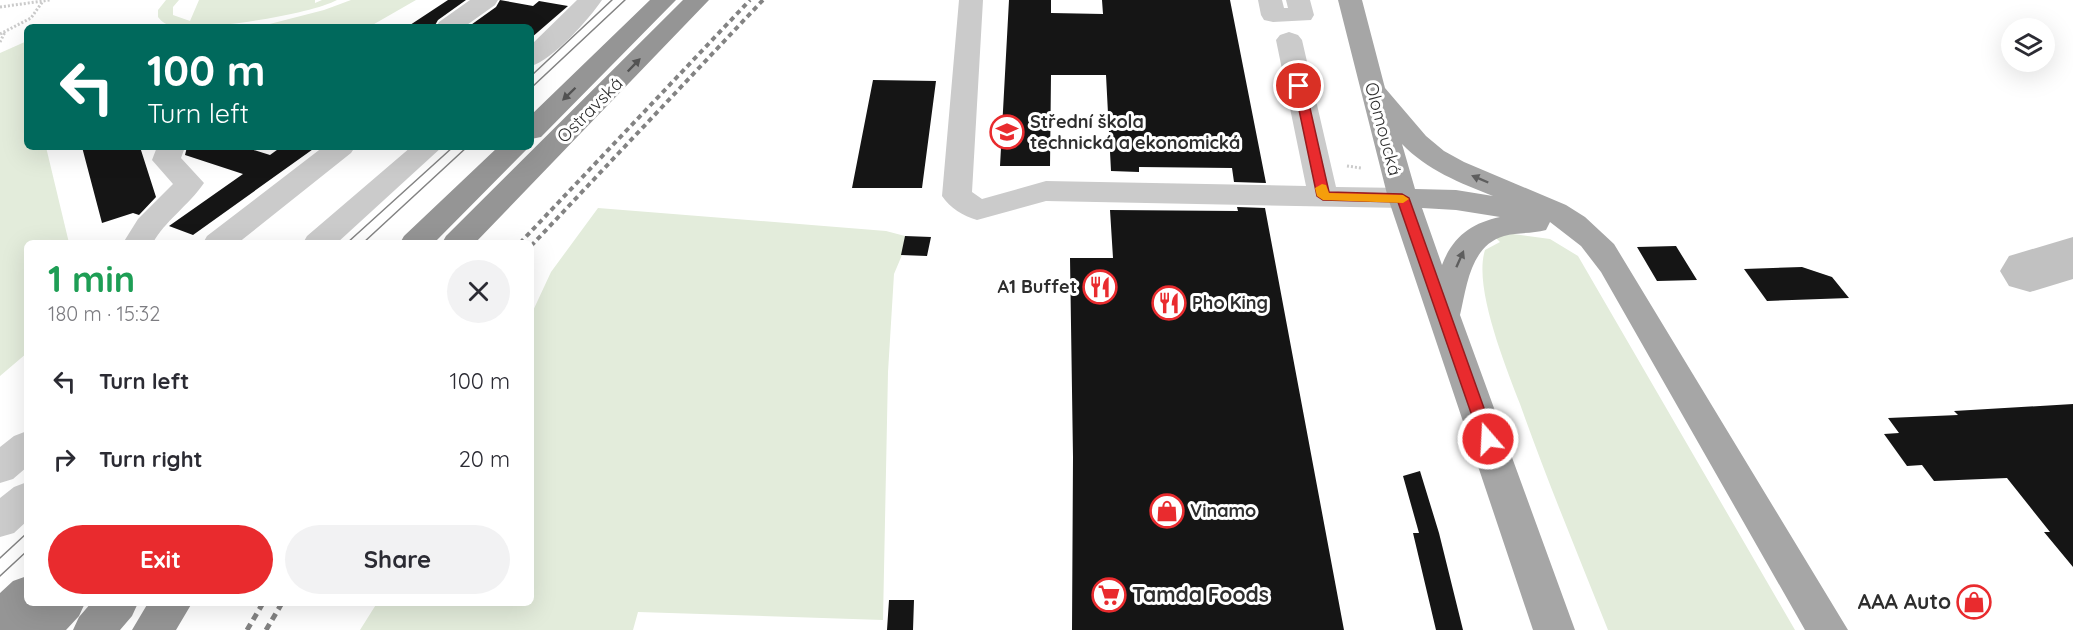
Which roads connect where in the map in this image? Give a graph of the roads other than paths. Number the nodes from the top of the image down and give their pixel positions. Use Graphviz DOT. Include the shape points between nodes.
graph roads {
  1 [pos="486,0"];
  2 [pos="590,0"];
  3 [pos="664,0"];
  4 [pos="697,0"];
  5 [pos="971,0"];
  6 [pos="1270,0"];
  7 [pos="1298,0"];
  8 [pos="1350,0"];
  9 [pos="452,24"];
  10 [pos="1289,40"];
  11 [pos="534,55"];
  12 [pos="1372,89"];
  13 [pos="594,106"];
  14 [pos="534,128"];
  15 [pos="170,150"];
  16 [pos="337,150"];
  17 [pos="426,150"];
  18 [pos="512,150"];
  19 [pos="484,176"];
  20 [pos="1323,196"];
  21 [pos="1402,198"];
  22 [pos="1568,228"];
  23 [pos="139,240"];
  24 [pos="222,240"];
  25 [pos="321,240"];
  26 [pos="404,240"];
  27 [pos="418,240"];
  28 [pos="460,240"];
  29 [pos="481,240"];
  30 [pos="1613,267"];
  31 [pos="1444,315"];
  32 [pos="24,448"];
  33 [pos="0,468"];
  34 [pos="24,501"];
  35 [pos="0,521"];
  36 [pos="24,597"];
  37 [pos="61,606"];
  38 [pos="114,606"];
  39 [pos="169,606"];
  40 [pos="0,621"];
  41 [pos="40,630"];
  42 [pos="94,630"];
  43 [pos="153,630"];
  44 [pos="1554,630"];
  45 [pos="1827,630"];
  1 -- 9 [label="street"];
  2 -- 11 [label="street"];
  3 -- 14 [label="highway, Ostravská, one-way"];
  13 -- 4 [label="highway, Ostravská, one-way"];
  5 -- 20 [label="street" via="957,196 977,210 1046,190"];
  6 -- 7 [label="street" via="1273,15 1302,15"];
  8 -- 12 [label="main road, Olomoucká"];
  10 -- 20 [label="street"];
  12 -- 21 [label="main road, Olomoucká"];
  30 -- 12 [label="main road, one-way" via="1594,240 1555,210 1432,155 1408,135"];
  13 -- 28 [label="highway, Ostravská"];
  13 -- 29 [label="highway"];
  15 -- 23 [label="street" via="166,160 189,183 182,196 142,232"];
  16 -- 24 [label="street"];
  17 -- 25 [label="street"];
  18 -- 19 [label="highway"];
  19 -- 26 [label="highway"];
  19 -- 27 [label="highway"];
  20 -- 21 [label="street"];
  21 -- 22 [label="main road" via="1511,208"];
  21 -- 31 [label="main road, Olomoucká"];
  22 -- 30 [label="main road" via="1592,244"];
  31 -- 22 [label="main road, one-way" via="1459,261 1478,234 1530,223"];
  30 -- 45 [label="main road"];
  31 -- 44 [label="main road, Olomoucká"];
  32 -- 33 [label="street"];
  34 -- 35 [label="street"];
  36 -- 40 [label="highway"];
  37 -- 41 [label="highway"];
  38 -- 42 [label="highway"];
  39 -- 43 [label="highway"];
}
